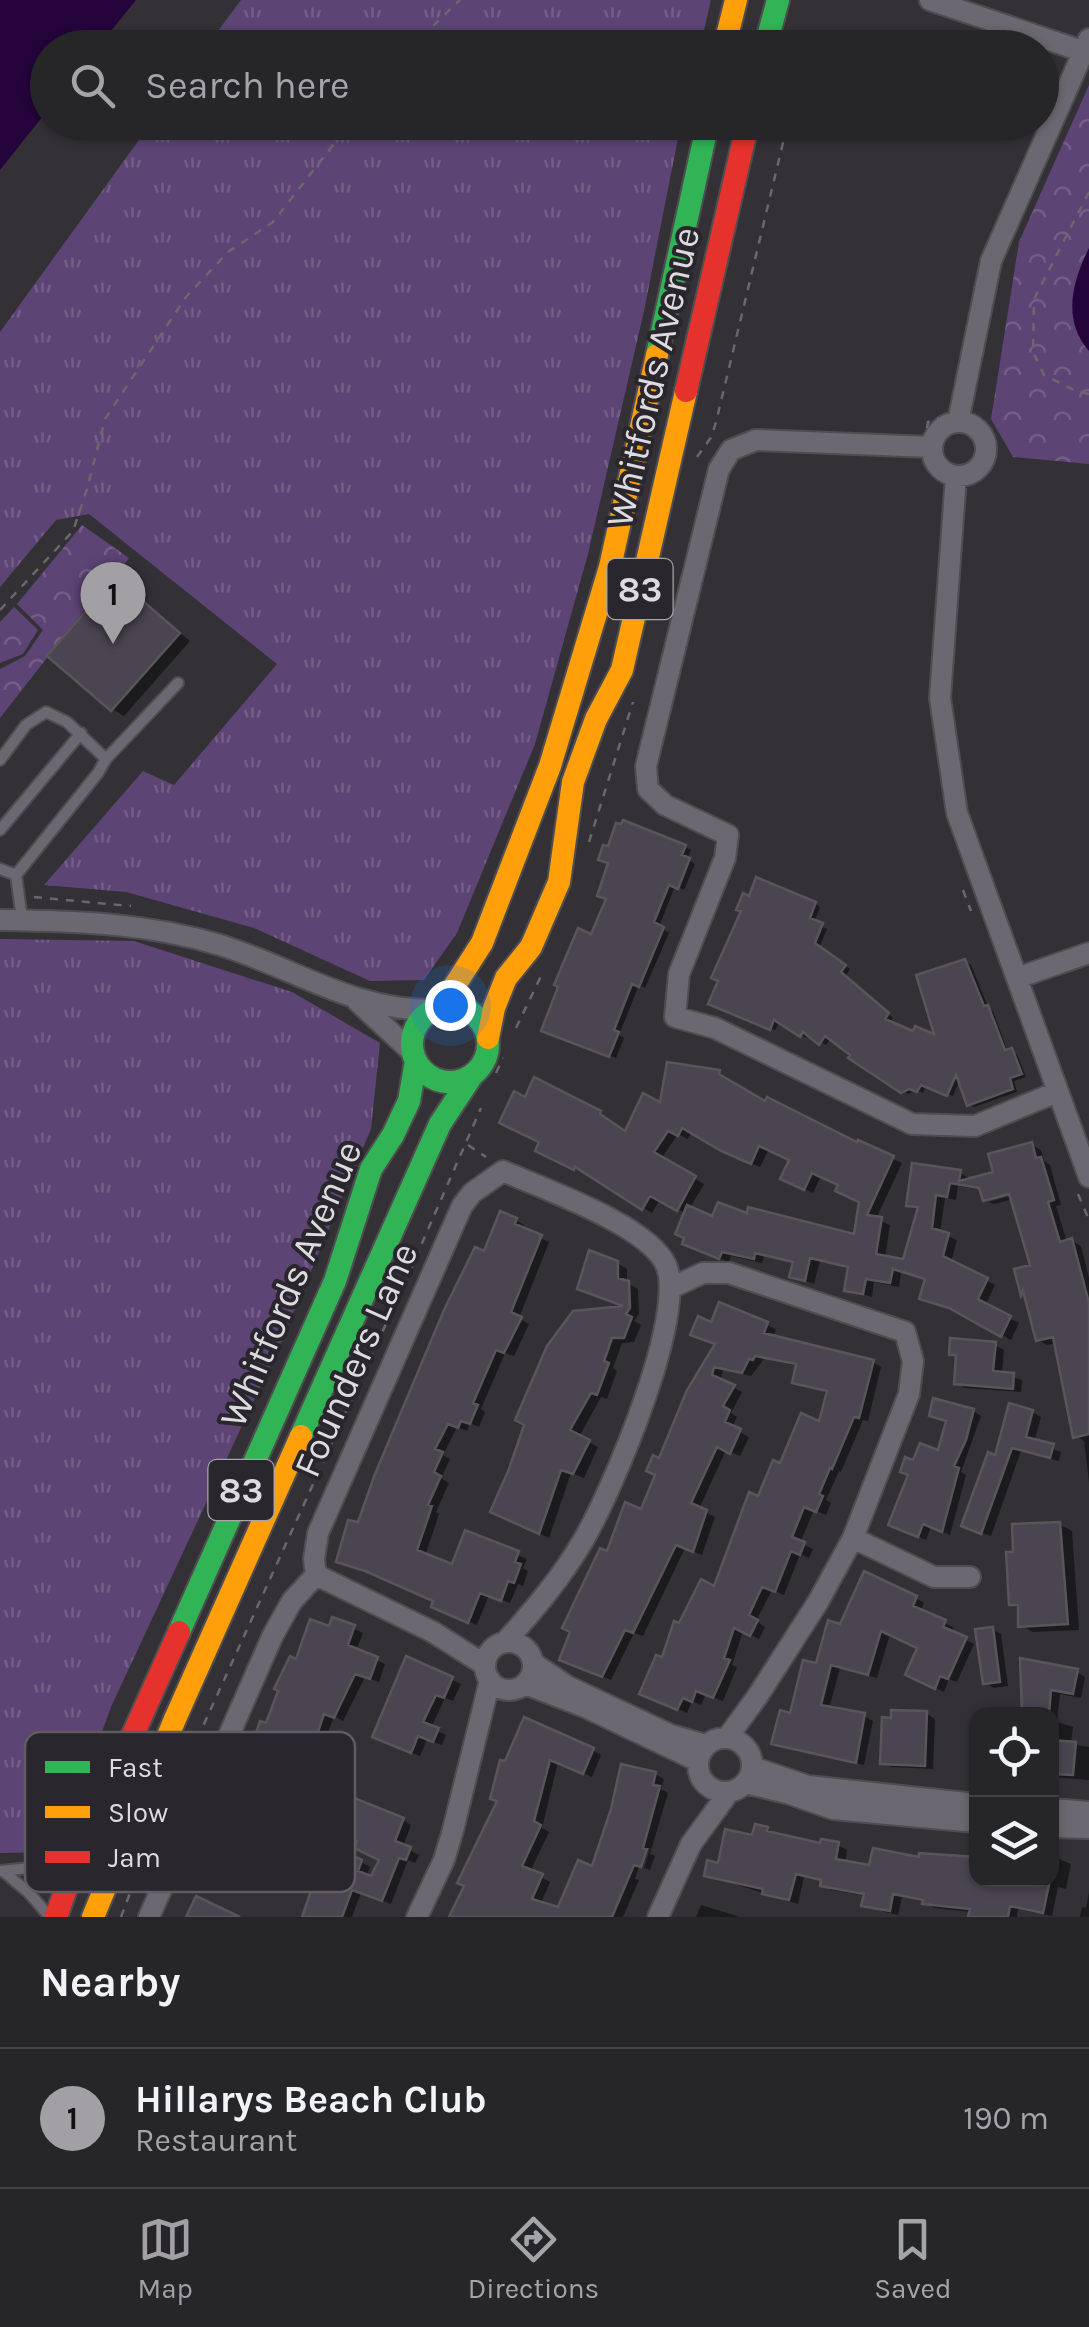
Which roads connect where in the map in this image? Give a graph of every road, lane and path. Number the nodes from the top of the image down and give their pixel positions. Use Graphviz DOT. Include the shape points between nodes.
graph roads {
  1 [pos="460,0"];
  2 [pos="736,0"];
  3 [pos="778,0"];
  4 [pos="930,0"];
  5 [pos="429,30"];
  6 [pos="728,30"];
  7 [pos="770,30"];
  8 [pos="1033,30"];
  9 [pos="1059,37"];
  10 [pos="1085,45"];
  11 [pos="1059,105"];
  12 [pos="337,140"];
  13 [pos="704,140"];
  14 [pos="744,140"];
  15 [pos="1044,140"];
  16 [pos="1089,192"];
  17 [pos="1089,394"];
  18 [pos="958,422"];
  19 [pos="931,447"];
  20 [pos="956,476"];
  21 [pos="0,610"];
  22 [pos="178,683"];
  23 [pos="81,733"];
  24 [pos="106,759"];
  25 [pos="0,760"];
  26 [pos="0,830"];
  27 [pos="0,869"];
  28 [pos="16,875"];
  29 [pos="0,920"];
  30 [pos="22,920"];
  31 [pos="1089,953"];
  32 [pos="1018,978"];
  33 [pos="355,1000"];
  34 [pos="436,1009"];
  35 [pos="488,1038"];
  36 [pos="414,1056"];
  37 [pos="470,1077"];
  38 [pos="1057,1092"];
  39 [pos="465,1144"];
  40 [pos="502,1171"];
  41 [pos="1089,1177"];
  42 [pos="672,1288"];
  43 [pos="852,1538"];
  44 [pos="316,1574"];
  45 [pos="970,1577"];
  46 [pos="549,1592"];
  47 [pos="530,1656"];
  48 [pos="501,1668"];
  49 [pos="757,1697"];
  50 [pos="134,1732"];
  51 [pos="170,1732"];
  52 [pos="231,1732"];
  53 [pos="727,1738"];
  54 [pos="702,1753"];
  55 [pos="743,1773"];
  56 [pos="708,1786"];
  57 [pos="969,1803"];
  58 [pos="1059,1810"];
  59 [pos="1089,1812"];
  60 [pos="969,1821"];
  61 [pos="1059,1827"];
  62 [pos="1089,1828"];
  63 [pos="691,1844"];
  64 [pos="1,1871"];
  65 [pos="25,1890"];
  66 [pos="28,1892"];
  67 [pos="63,1892"];
  68 [pos="103,1892"];
  69 [pos="160,1892"];
  70 [pos="53,1917"];
  71 [pos="93,1917"];
  72 [pos="149,1917"];
  73 [pos="417,1917"];
  74 [pos="658,1917"];
  1 -- 5 [label="path"];
  2 -- 6 [label="main road"];
  3 -- 7 [label="main road"];
  4 -- 8 [label="street"];
  9 -- 10 [label="street"];
  10 -- 11 [label="street"];
  12 -- 21 [label="path" via="273,222 228,252 186,297 105,419 73,531"];
  13 -- 34 [label="main road, Whitfords Avenue / 83" via="610,567 581,668 482,943"];
  14 -- 35 [label="main road, Whitfords Avenue / 83" via="622,670 573,782 549,911 506,978"];
  15 -- 18 [label="street" via="991,261"];
  16 -- 17 [label="path" via="1034,300 1033,352 1044,375"];
  18 -- 19 [label="street" via="939,430"];
  18 -- 20 [label="street" via="976,428 986,448 974,472"];
  19 -- 20 [label="street" via="939,468"];
  19 -- 38 [label="street" via="756,440 731,450 719,469 646,766 648,789 665,804 728,834 680,974 675,1017 716,1028 912,1124 975,1126"];
  20 -- 32 [label="street" via="940,698 957,813"];
  22 -- 24 [label="lane"];
  23 -- 24 [label="lane"];
  23 -- 25 [label="lane" via="46,712 26,725"];
  23 -- 26 [label="lane"];
  24 -- 28 [label="lane"];
  27 -- 28 [label="lane"];
  28 -- 30 [label="lane"];
  29 -- 30 [label="street"];
  30 -- 33 [label="street" via="177,932"];
  31 -- 32 [label="street"];
  32 -- 38 [label="street"];
  33 -- 34 [label="street"];
  33 -- 36 [label="street"];
  34 -- 35 [label="main road" via="466,1009"];
  34 -- 36 [label="main road, 83" via="415,1028"];
  35 -- 37 [label="main road, 83" via="485,1060"];
  36 -- 37 [label="main road" via="423,1072 446,1082"];
  36 -- 50 [label="main road, Whitfords Avenue / 83" via="408,1102 371,1168 335,1281"];
  37 -- 51 [label="main road, Whitfords Avenue / 83" via="440,1124"];
  38 -- 41 [label="street"];
  39 -- 40 [label="path"];
  40 -- 42 [label="street" via="626,1227 665,1263"];
  40 -- 44 [label="street, Founders Lane" via="462,1206 318,1532"];
  42 -- 43 [label="street" via="703,1273 729,1273 905,1332 913,1361 910,1394"];
  42 -- 46 [label="street" via="628,1440 592,1524"];
  43 -- 45 [label="street" via="934,1577"];
  43 -- 49 [label="street"];
  44 -- 48 [label="street"];
  44 -- 52 [label="street" via="273,1636"];
  46 -- 47 [label="street"];
  46 -- 48 [label="street"];
  47 -- 48 [label="street" via="517,1643"];
  47 -- 48 [label="street" via="530,1676"];
  47 -- 54 [label="street" via="567,1686"];
  48 -- 54 [label="street"];
  48 -- 73 [label="street" via="444,1860"];
  49 -- 53 [label="street"];
  49 -- 55 [label="street"];
  53 -- 54 [label="street"];
  53 -- 55 [label="street" via="738,1741"];
  54 -- 56 [label="street" via="700,1776"];
  55 -- 56 [label="street"];
  55 -- 57 [label="street"];
  55 -- 60 [label="street" via="833,1809"];
  55 -- 63 [label="street"];
  56 -- 63 [label="street"];
  58 -- 59 [label="street"];
  61 -- 62 [label="street"];
  63 -- 74 [label="street"];
  64 -- 65 [label="lane"];
  66 -- 70 [label="lane"];
  67 -- 70 [label="main road, Whitfords Avenue / 83"];
  68 -- 71 [label="main road, Whitfords Avenue / 83"];
  69 -- 72 [label="street"];
}
